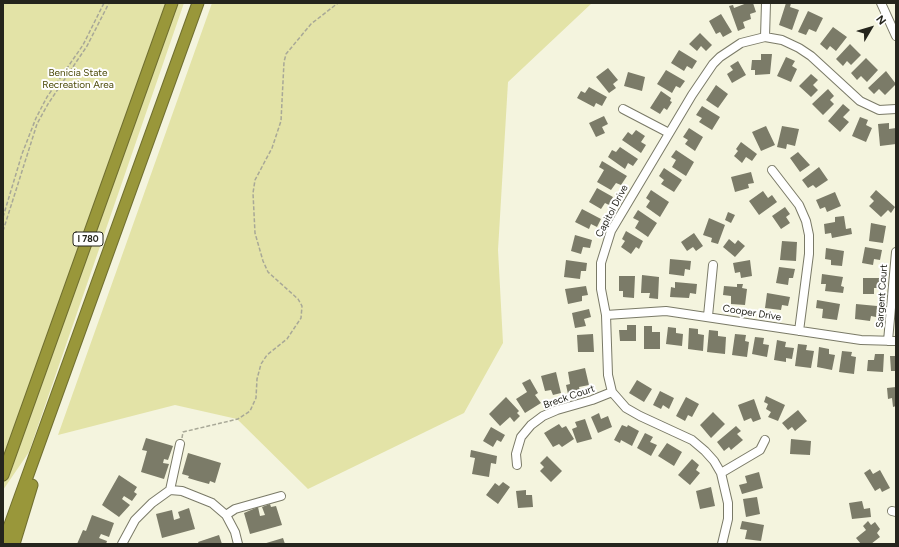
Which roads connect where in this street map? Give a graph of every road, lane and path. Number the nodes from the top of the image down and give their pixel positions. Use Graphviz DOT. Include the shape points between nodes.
graph roads {
  1 [pos="104,3"];
  2 [pos="109,3"];
  3 [pos="172,3"];
  4 [pos="198,3"];
  5 [pos="338,3"];
  6 [pos="766,3"];
  7 [pos="882,3"];
  8 [pos="896,36"];
  9 [pos="765,37"];
  10 [pos="896,108"];
  11 [pos="623,109"];
  12 [pos="669,134"];
  13 [pos="772,170"];
  14 [pos="3,217"];
  15 [pos="3,231"];
  16 [pos="896,252"];
  17 [pos="713,265"];
  18 [pos="606,315"];
  19 [pos="708,316"];
  20 [pos="799,331"];
  21 [pos="892,341"];
  22 [pos="612,392"];
  23 [pos="50,414"];
  24 [pos="765,440"];
  25 [pos="180,444"];
  26 [pos="517,465"];
  27 [pos="721,473"];
  28 [pos="3,475"];
  29 [pos="170,490"];
  30 [pos="281,496"];
  31 [pos="226,515"];
  32 [pos="3,544"];
  33 [pos="14,544"];
  34 [pos="122,544"];
  35 [pos="238,544"];
  36 [pos="722,544"];
  1 -- 14 [label="path" via="83,45 47,97 36,118"];
  2 -- 15 [label="path" via="87,46 48,104 38,124"];
  3 -- 28 [label="highway, I 780"];
  4 -- 23 [label="highway, I 780"];
  5 -- 25 [label="path" via="311,24 286,54 281,121 272,148 255,180 253,193 255,232 263,261 273,278 302,306 301,318 288,339 261,364 256,398 250,411 238,420 183,432"];
  6 -- 9 [label="street"];
  7 -- 8 [label="street"];
  9 -- 10 [label="street, Capitol Drive" via="782,40 811,56 866,105 884,111"];
  9 -- 12 [label="street, Capitol Drive" via="741,43 720,56 692,95"];
  11 -- 12 [label="street"];
  12 -- 18 [label="street, Capitol Drive" via="611,231 604,248 601,288"];
  13 -- 20 [label="street" via="799,205 809,235 810,254"];
  16 -- 21 [label="street, Sargent Court"];
  17 -- 19 [label="street"];
  18 -- 19 [label="street, Cooper Drive" via="660,311"];
  18 -- 22 [label="street, Capitol Drive" via="608,375"];
  19 -- 20 [label="street, Cooper Drive"];
  20 -- 21 [label="street, Cooper Drive" via="861,340"];
  22 -- 26 [label="street, Breck Court" via="557,410 531,425 517,445"];
  22 -- 27 [label="street, Capitol Drive" via="626,408 692,440 706,451"];
  23 -- 32 [label="highway, I 780"];
  23 -- 33 [label="highway" via="49,435"];
  24 -- 27 [label="street" via="760,450"];
  25 -- 29 [label="street"];
  27 -- 36 [label="street, Capitol Drive" via="728,503 728,518"];
  29 -- 31 [label="street" via="182,491 212,503"];
  29 -- 34 [label="street" via="135,520"];
  30 -- 31 [label="street" via="235,509"];
  31 -- 35 [label="street"];
}
